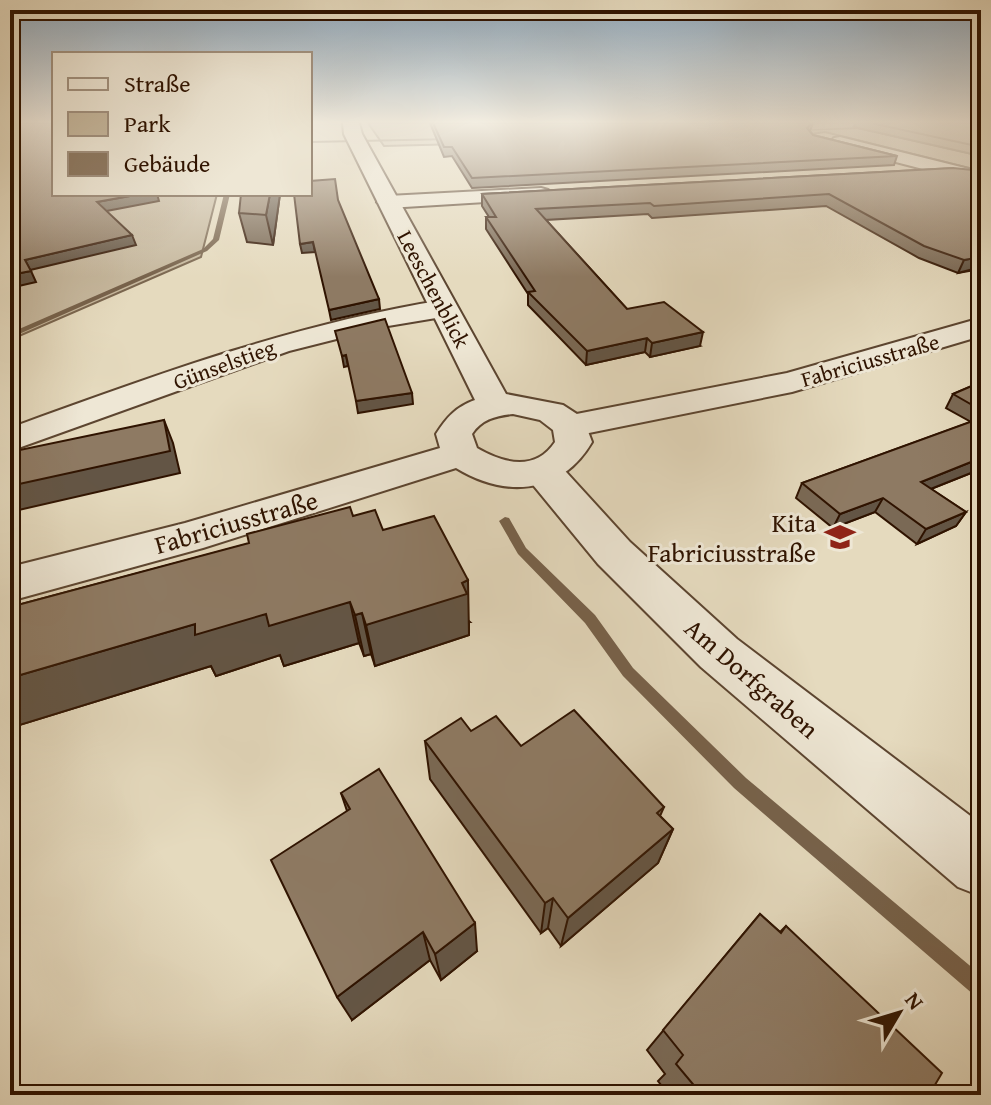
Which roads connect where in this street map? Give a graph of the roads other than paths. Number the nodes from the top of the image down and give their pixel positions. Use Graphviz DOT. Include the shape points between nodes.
graph roads {
  1 [pos="374,175"];
  2 [pos="893,175"];
  3 [pos="899,175"];
  4 [pos="558,193"];
  5 [pos="388,202"];
  6 [pos="444,309"];
  7 [pos="981,327"];
  8 [pos="495,405"];
  9 [pos="569,426"];
  10 [pos="10,440"];
  11 [pos="460,454"];
  12 [pos="543,471"];
  13 [pos="10,584"];
  14 [pos="981,864"];
  1 -- 5 [label="street, Leeschenblick"];
  2 -- 3 [label="street"];
  4 -- 5 [label="street"];
  5 -- 6 [label="street, Leeschenblick"];
  6 -- 8 [label="street, Leeschenblick"];
  6 -- 10 [label="street, Günselstieg" via="290,340"];
  7 -- 9 [label="street, Fabriciusstraße" via="792,382"];
  8 -- 9 [label="street" via="532,405"];
  8 -- 11 [label="street" via="459,424 454,434"];
  9 -- 12 [label="street" via="575,441 571,453"];
  11 -- 12 [label="street" via="487,470"];
  11 -- 13 [label="street, Fabriciusstraße" via="188,537"];
  12 -- 14 [label="street, Am Dorfgraben" via="614,553 719,653"];
}
